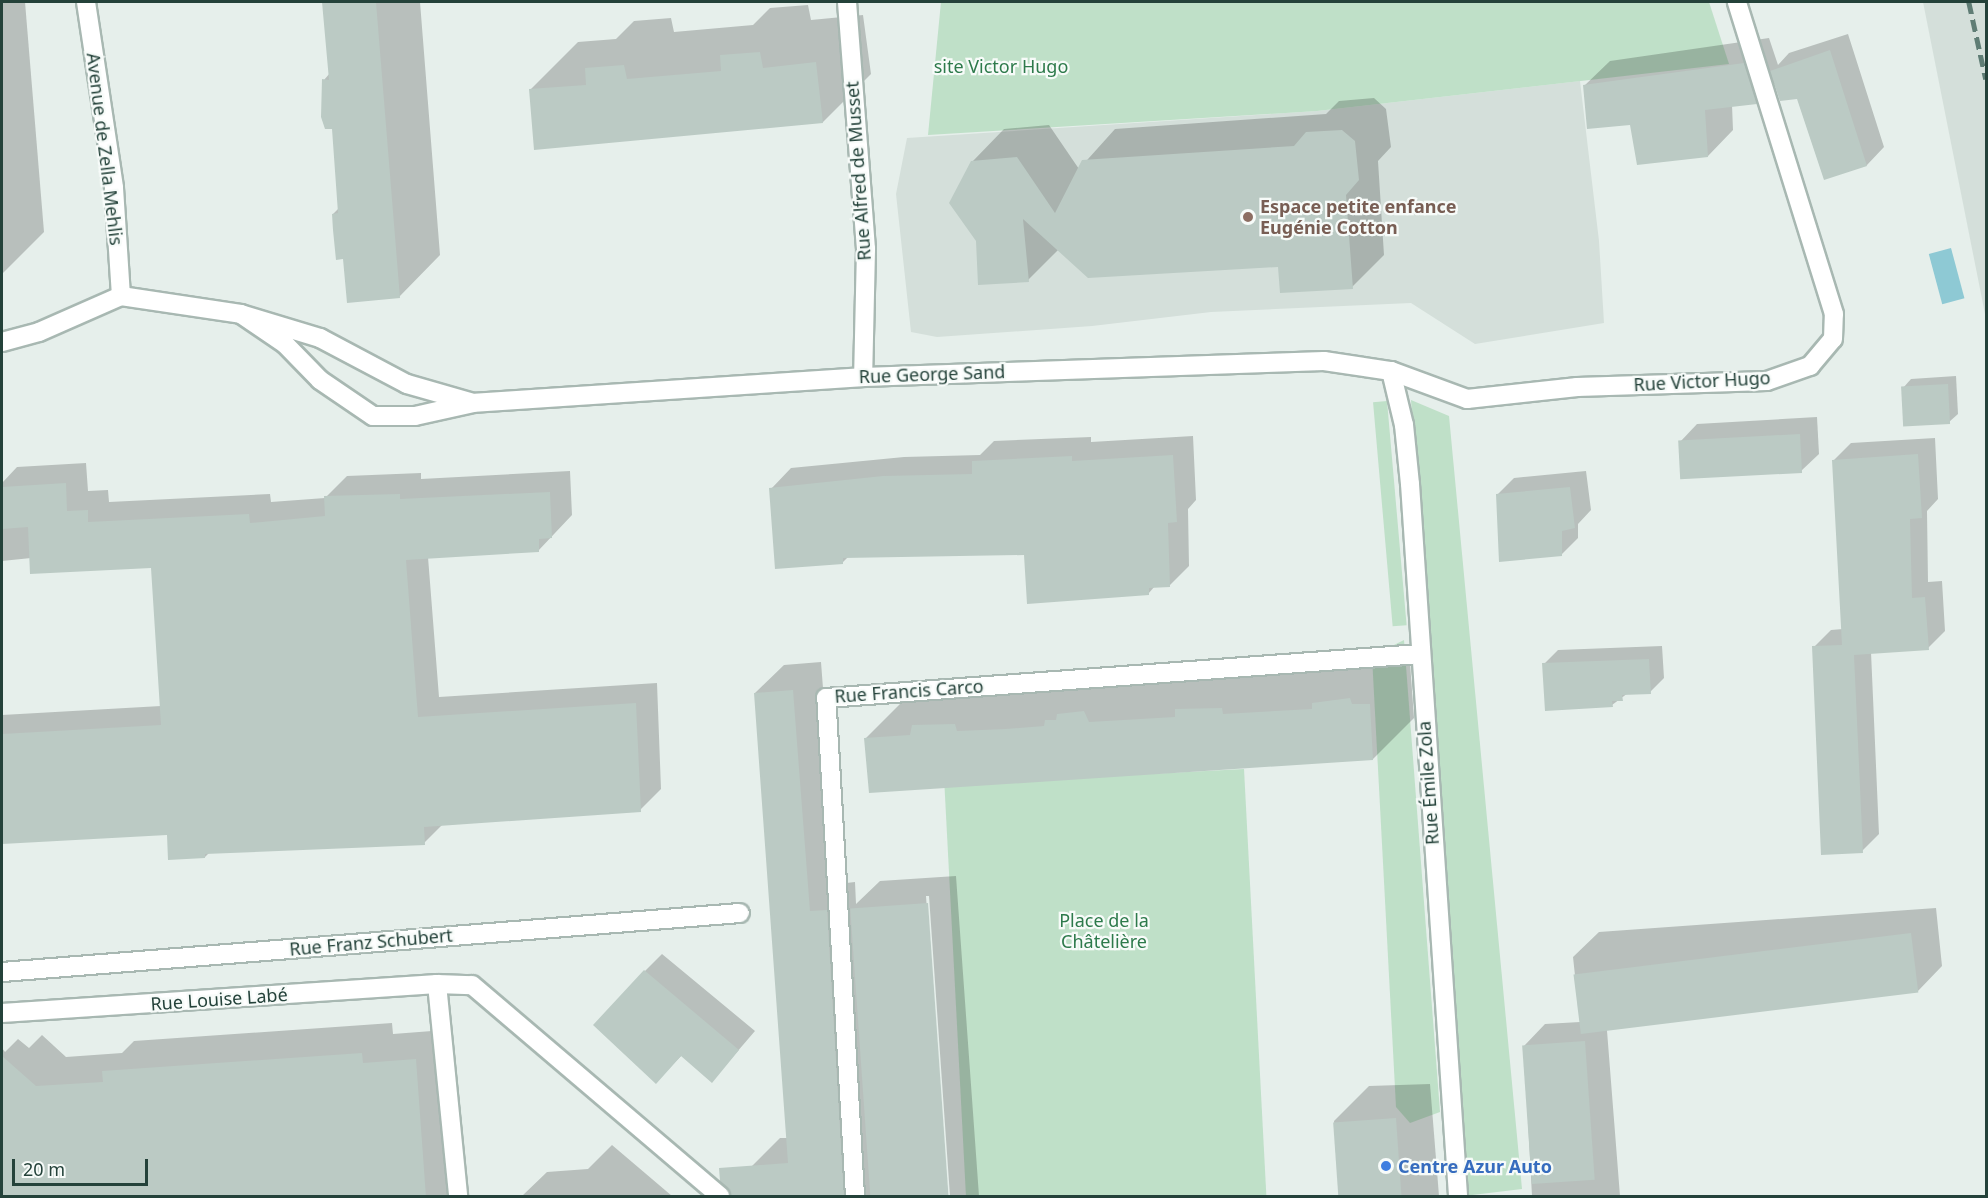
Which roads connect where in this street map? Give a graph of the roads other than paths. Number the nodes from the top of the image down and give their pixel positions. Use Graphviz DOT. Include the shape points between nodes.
graph roads {
  1 [pos="86,2"];
  2 [pos="847,2"];
  3 [pos="1737,2"];
  4 [pos="121,296"];
  5 [pos="241,314"];
  6 [pos="2,342"];
  7 [pos="1391,371"];
  8 [pos="863,377"];
  9 [pos="473,403"];
  10 [pos="1419,654"];
  11 [pos="740,912"];
  12 [pos="2,972"];
  13 [pos="437,984"];
  14 [pos="2,1013"];
  15 [pos="458,1197"];
  16 [pos="720,1197"];
  17 [pos="855,1197"];
  18 [pos="1458,1197"];
  1 -- 4 [label="street, Avenue de Zella Mehlis" via="114,188"];
  2 -- 8 [label="street, Rue Alfred de Musset" via="866,249"];
  3 -- 7 [label="street, Rue Victor Hugo" via="1834,314 1833,339 1810,366 1767,381 1577,387 1467,399"];
  4 -- 5 [label="street, Rue George Sand"];
  4 -- 6 [label="street" via="39,333"];
  5 -- 9 [label="street, Rue George Sand" via="320,338 407,384"];
  5 -- 9 [label="street, Rue George Sand" via="285,344 320,380 373,416 415,416"];
  7 -- 8 [label="street, Rue George Sand" via="1324,361"];
  7 -- 10 [label="street, Rue Émile Zola" via="1404,426 1410,484"];
  8 -- 9 [label="street, Rue George Sand"];
  10 -- 17 [label="street, Rue Francis Carco" via="826,698"];
  10 -- 18 [label="street, Rue Émile Zola"];
  11 -- 12 [label="street, Rue Franz Schubert"];
  13 -- 14 [label="street, Rue Louise Labé"];
  13 -- 15 [label="street"];
  13 -- 16 [label="street, Rue Louise Labé" via="472,985"];
}
